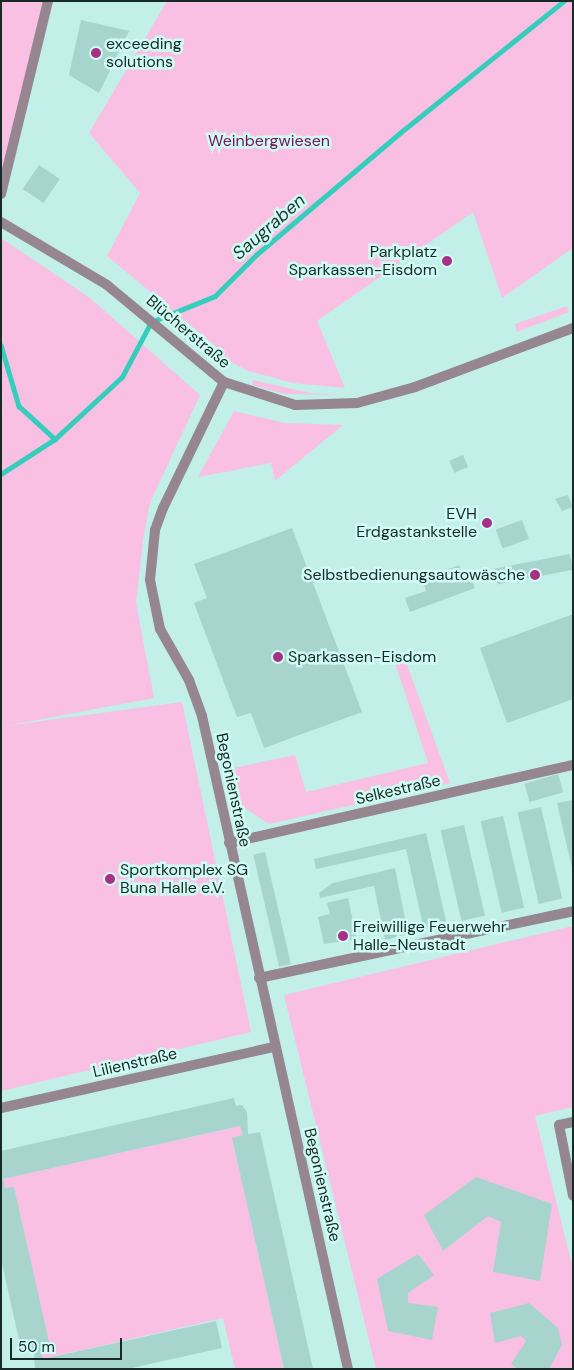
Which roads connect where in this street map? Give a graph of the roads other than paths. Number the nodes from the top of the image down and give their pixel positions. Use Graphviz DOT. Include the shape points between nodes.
graph roads {
  1 [pos="48,1"];
  2 [pos="1,194"];
  3 [pos="1,222"];
  4 [pos="573,328"];
  5 [pos="224,382"];
  6 [pos="573,765"];
  7 [pos="229,843"];
  8 [pos="573,911"];
  9 [pos="259,978"];
  10 [pos="275,1047"];
  11 [pos="1,1108"];
  12 [pos="573,1122"];
  13 [pos="573,1196"];
  14 [pos="348,1369"];
  1 -- 2 [label="street"];
  3 -- 5 [label="street, Blücherstraße" via="92,275"];
  4 -- 5 [label="street, Blücherstraße" via="415,387 357,403 294,405"];
  5 -- 7 [label="street, Begonienstraße" via="162,508 151,548 150,580 160,629 199,708"];
  6 -- 7 [label="street, Selkestraße"];
  7 -- 9 [label="street, Begonienstraße"];
  8 -- 9 [label="street"];
  9 -- 10 [label="street, Begonienstraße"];
  10 -- 11 [label="street, Lilienstraße"];
  10 -- 14 [label="street, Begonienstraße"];
  12 -- 13 [label="street" via="559,1125"];
}
